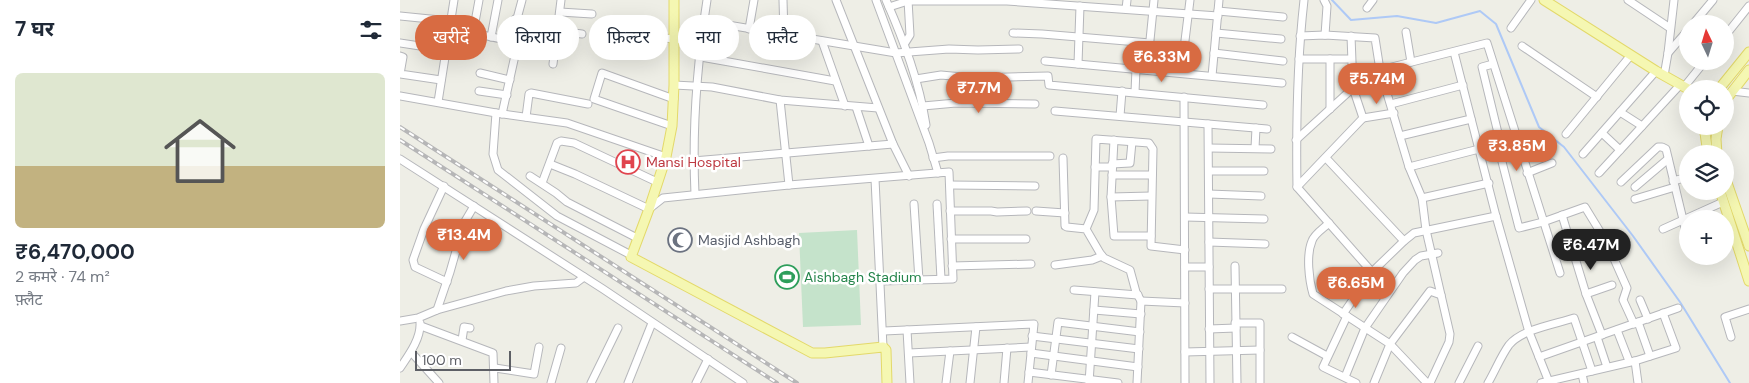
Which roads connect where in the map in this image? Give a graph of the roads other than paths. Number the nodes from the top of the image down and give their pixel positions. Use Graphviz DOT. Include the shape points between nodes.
graph roads {
  1 [pos="454,0"];
  2 [pos="479,0"];
  3 [pos="498,0"];
  4 [pos="522,0"];
  5 [pos="561,0"];
  6 [pos="674,0"];
  7 [pos="707,0"];
  8 [pos="754,0"];
  9 [pos="783,0"];
  10 [pos="836,0"];
  11 [pos="876,0"];
  12 [pos="1007,0"];
  13 [pos="1127,0"];
  14 [pos="1154,0"];
  15 [pos="1190,0"];
  16 [pos="1219,0"];
  17 [pos="1304,0"];
  18 [pos="1324,0"];
  19 [pos="1373,0"];
  20 [pos="1531,0"];
  21 [pos="1544,0"];
  22 [pos="1628,0"];
  23 [pos="1674,0"];
  24 [pos="1713,0"];
  25 [pos="908,1"];
  26 [pos="888,3"];
  27 [pos="1077,4"];
  28 [pos="1749,6"];
  29 [pos="1367,8"];
  30 [pos="1126,10"];
  31 [pos="1153,11"];
  32 [pos="560,12"];
  33 [pos="1218,13"];
  34 [pos="592,14"];
  35 [pos="1188,14"];
  36 [pos="452,15"];
  37 [pos="476,15"];
  38 [pos="517,15"];
  39 [pos="560,15"];
  40 [pos="705,15"];
  41 [pos="751,15"];
  42 [pos="783,15"];
  43 [pos="1700,15"];
  44 [pos="400,16"];
  45 [pos="1283,18"];
  46 [pos="415,19"];
  47 [pos="1734,25"];
  48 [pos="739,27"];
  49 [pos="1511,28"];
  50 [pos="1670,28"];
  51 [pos="749,29"];
  52 [pos="1406,32"];
  53 [pos="1013,33"];
  54 [pos="1216,33"];
  55 [pos="579,34"];
  56 [pos="582,34"];
  57 [pos="1325,35"];
  58 [pos="487,36"];
  59 [pos="1300,36"];
  60 [pos="1352,36"];
  61 [pos="491,37"];
  62 [pos="1079,37"];
  63 [pos="497,38"];
  64 [pos="1281,39"];
  65 [pos="668,40"];
  66 [pos="674,40"];
  67 [pos="678,40"];
  68 [pos="816,40"];
  69 [pos="1679,40"];
  70 [pos="822,41"];
  71 [pos="400,43"];
  72 [pos="1150,43"];
  73 [pos="905,44"];
  74 [pos="415,45"];
  75 [pos="855,46"];
  76 [pos="1522,46"];
  77 [pos="1018,48"];
  78 [pos="907,52"];
  79 [pos="1454,52"];
  80 [pos="1668,52"];
  81 [pos="1749,52"];
  82 [pos="896,53"];
  83 [pos="1214,53"];
  84 [pos="1631,55"];
  85 [pos="400,56"];
  86 [pos="1299,59"];
  87 [pos="1330,59"];
  88 [pos="1351,59"];
  89 [pos="444,60"];
  90 [pos="514,60"];
  91 [pos="554,60"];
  92 [pos="701,60"];
  93 [pos="718,60"];
  94 [pos="1045,61"];
  95 [pos="1283,61"];
  96 [pos="1411,62"];
  97 [pos="553,64"];
  98 [pos="1078,64"];
  99 [pos="1493,64"];
  100 [pos="1136,69"];
  101 [pos="1147,70"];
  102 [pos="1380,70"];
  103 [pos="1749,70"];
  104 [pos="480,73"];
  105 [pos="1181,73"];
  106 [pos="1352,73"];
  107 [pos="1660,73"];
  108 [pos="1212,76"];
  109 [pos="916,78"];
  110 [pos="441,80"];
  111 [pos="510,80"];
  112 [pos="1726,80"];
  113 [pos="835,81"];
  114 [pos="1282,84"];
  115 [pos="1679,84"];
  116 [pos="674,85"];
  117 [pos="1463,85"];
  118 [pos="698,86"];
  119 [pos="1353,88"];
  120 [pos="1734,89"];
  121 [pos="479,90"];
  122 [pos="1122,91"];
  123 [pos="1135,92"];
  124 [pos="1734,92"];
  125 [pos="1749,93"];
  126 [pos="1679,94"];
  127 [pos="507,95"];
  128 [pos="400,96"];
  129 [pos="1184,96"];
  130 [pos="1597,97"];
  131 [pos="674,99"];
  132 [pos="780,100"];
  133 [pos="438,102"];
  134 [pos="588,104"];
  135 [pos="1035,104"];
  136 [pos="1391,104"];
  137 [pos="1263,105"];
  138 [pos="845,106"];
  139 [pos="922,106"];
  140 [pos="856,107"];
  141 [pos="878,108"];
  142 [pos="1330,110"];
  143 [pos="1055,111"];
  144 [pos="1620,112"];
  145 [pos="1394,113"];
  146 [pos="499,114"];
  147 [pos="1120,116"];
  148 [pos="526,117"];
  149 [pos="1363,118"];
  150 [pos="1471,118"];
  151 [pos="1184,122"];
  152 [pos="1208,124"];
  153 [pos="672,126"];
  154 [pos="1642,126"];
  155 [pos="1256,128"];
  156 [pos="1267,129"];
  157 [pos="1602,133"];
  158 [pos="1566,134"];
  159 [pos="1400,136"];
  160 [pos="1114,140"];
  161 [pos="1296,140"];
  162 [pos="1132,142"];
  163 [pos="929,143"];
  164 [pos="893,144"];
  165 [pos="869,146"];
  166 [pos="1209,148"];
  167 [pos="1255,148"];
  168 [pos="1271,149"];
  169 [pos="1479,149"];
  170 [pos="1620,150"];
  171 [pos="786,153"];
  172 [pos="1583,154"];
  173 [pos="1050,156"];
  174 [pos="666,157"];
  175 [pos="933,158"];
  176 [pos="1064,158"];
  177 [pos="1326,158"];
  178 [pos="400,159"];
  179 [pos="1668,159"];
  180 [pos="693,161"];
  181 [pos="1552,163"];
  182 [pos="550,164"];
  183 [pos="1112,165"];
  184 [pos="1095,167"];
  185 [pos="1409,167"];
  186 [pos="1209,171"];
  187 [pos="1264,171"];
  188 [pos="938,173"];
  189 [pos="1527,173"];
  190 [pos="1599,173"];
  191 [pos="1112,175"];
  192 [pos="1152,175"];
  193 [pos="530,176"];
  194 [pos="909,176"];
  195 [pos="875,179"];
  196 [pos="657,182"];
  197 [pos="1621,182"];
  198 [pos="1679,182"];
  199 [pos="542,183"];
  200 [pos="1489,183"];
  201 [pos="950,184"];
  202 [pos="1674,184"];
  203 [pos="789,185"];
  204 [pos="444,186"];
  205 [pos="1035,186"];
  206 [pos="1297,187"];
  207 [pos="1635,187"];
  208 [pos="694,194"];
  209 [pos="1209,194"];
  210 [pos="1151,196"];
  211 [pos="1261,196"];
  212 [pos="1110,197"];
  213 [pos="1422,198"];
  214 [pos="1635,199"];
  215 [pos="1734,200"];
  216 [pos="1723,202"];
  217 [pos="914,204"];
  218 [pos="937,204"];
  219 [pos="474,206"];
  220 [pos="649,209"];
  221 [pos="1680,210"];
  222 [pos="1705,210"];
  223 [pos="950,211"];
  224 [pos="1027,211"];
  225 [pos="1036,211"];
  226 [pos="1065,213"];
  227 [pos="1562,215"];
  228 [pos="1496,216"];
  229 [pos="1185,217"];
  230 [pos="1209,218"];
  231 [pos="1264,219"];
  232 [pos="1543,222"];
  233 [pos="1679,222"];
  234 [pos="1329,223"];
  235 [pos="1663,228"];
  236 [pos="1086,229"];
  237 [pos="1426,230"];
  238 [pos="1747,234"];
  239 [pos="1151,236"];
  240 [pos="637,238"];
  241 [pos="951,239"];
  242 [pos="1026,239"];
  243 [pos="1404,241"];
  244 [pos="1209,242"];
  245 [pos="1265,244"];
  246 [pos="1749,246"];
  247 [pos="1185,250"];
  248 [pos="1434,254"];
  249 [pos="630,255"];
  250 [pos="1102,256"];
  251 [pos="1031,264"];
  252 [pos="1055,265"];
  253 [pos="952,266"];
  254 [pos="1235,266"];
  255 [pos="1185,267"];
  256 [pos="1209,267"];
  257 [pos="1372,272"];
  258 [pos="1560,273"];
  259 [pos="584,277"];
  260 [pos="941,279"];
  261 [pos="1749,279"];
  262 [pos="918,280"];
  263 [pos="881,281"];
  264 [pos="447,282"];
  265 [pos="1612,285"];
  266 [pos="1209,289"];
  267 [pos="1235,289"];
  268 [pos="1282,289"];
  269 [pos="1074,290"];
  270 [pos="1095,292"];
  271 [pos="1586,294"];
  272 [pos="1441,295"];
  273 [pos="1140,298"];
  274 [pos="1640,300"];
  275 [pos="1185,303"];
  276 [pos="1678,308"];
  277 [pos="1749,309"];
  278 [pos="437,310"];
  279 [pos="1094,310"];
  280 [pos="1663,313"];
  281 [pos="1141,314"];
  282 [pos="1345,315"];
  283 [pos="418,318"];
  284 [pos="1648,319"];
  285 [pos="400,321"];
  286 [pos="652,323"];
  287 [pos="1636,323"];
  288 [pos="1235,325"];
  289 [pos="421,326"];
  290 [pos="976,327"];
  291 [pos="1093,327"];
  292 [pos="470,328"];
  293 [pos="618,328"];
  294 [pos="1365,328"];
  295 [pos="1209,329"];
  296 [pos="907,330"];
  297 [pos="1617,330"];
  298 [pos="884,331"];
  299 [pos="1140,332"];
  300 [pos="1529,332"];
  301 [pos="1032,336"];
  302 [pos="1600,336"];
  303 [pos="1292,337"];
  304 [pos="1731,337"];
  305 [pos="1056,339"];
  306 [pos="462,340"];
  307 [pos="1583,342"];
  308 [pos="1092,343"];
  309 [pos="1390,344"];
  310 [pos="539,346"];
  311 [pos="1478,346"];
  312 [pos="884,347"];
  313 [pos="561,348"];
  314 [pos="1008,348"];
  315 [pos="1139,349"];
  316 [pos="973,350"];
  317 [pos="1031,350"];
  318 [pos="1237,350"];
  319 [pos="1260,350"];
  320 [pos="950,351"];
  321 [pos="410,352"];
  322 [pos="1185,352"];
  323 [pos="1210,352"];
  324 [pos="909,353"];
  325 [pos="1054,356"];
  326 [pos="1327,356"];
  327 [pos="1650,356"];
  328 [pos="1539,357"];
  329 [pos="708,359"];
  330 [pos="1091,361"];
  331 [pos="1632,361"];
  332 [pos="1138,367"];
  333 [pos="1607,367"];
  334 [pos="400,368"];
  335 [pos="495,368"];
  336 [pos="1592,371"];
  337 [pos="1029,372"];
  338 [pos="1049,374"];
  339 [pos="1582,374"];
  340 [pos="1345,378"];
  341 [pos="1089,381"];
  342 [pos="1548,382"];
  343 [pos="439,383"];
  344 [pos="494,383"];
  345 [pos="551,383"];
  346 [pos="591,383"];
  347 [pos="628,383"];
  348 [pos="696,383"];
  349 [pos="743,383"];
  350 [pos="887,383"];
  351 [pos="910,383"];
  352 [pos="946,383"];
  353 [pos="970,383"];
  354 [pos="1004,383"];
  355 [pos="1028,383"];
  356 [pos="1046,383"];
  357 [pos="1118,383"];
  358 [pos="1137,383"];
  359 [pos="1185,383"];
  360 [pos="1210,383"];
  361 [pos="1236,383"];
  362 [pos="1260,383"];
  363 [pos="1356,383"];
  364 [pos="1374,383"];
  365 [pos="1428,383"];
  366 [pos="1459,383"];
  367 [pos="1488,383"];
  368 [pos="1540,383"];
  369 [pos="1584,383"];
  370 [pos="1638,383"];
  1 -- 36 [label="street"];
  2 -- 37 [label="street"];
  3 -- 61 [label="street"];
  4 -- 38 [label="street"];
  5 -- 32 [label="street"];
  6 -- 66 [label="main road"];
  7 -- 40 [label="street"];
  8 -- 41 [label="street"];
  9 -- 42 [label="street"];
  10 -- 75 [label="street"];
  11 -- 82 [label="street"];
  12 -- 25 [label="street"];
  12 -- 27 [label="street"];
  13 -- 30 [label="street"];
  14 -- 31 [label="street"];
  15 -- 35 [label="street"];
  16 -- 33 [label="street"];
  17 -- 59 [label="street"];
  18 -- 57 [label="street" via="1327,6"];
  19 -- 29 [label="street"];
  20 -- 49 [label="street"];
  21 -- 84 [label="main road"];
  22 -- 50 [label="street"];
  23 -- 50 [label="street"];
  24 -- 43 [label="street"];
  25 -- 26 [label="street"];
  25 -- 73 [label="street" via="910,35"];
  26 -- 73 [label="street"];
  27 -- 30 [label="street"];
  27 -- 62 [label="street"];
  28 -- 47 [label="street"];
  30 -- 31 [label="street"];
  31 -- 35 [label="street"];
  31 -- 72 [label="street"];
  32 -- 34 [label="street"];
  32 -- 39 [label="street"];
  33 -- 35 [label="street"];
  33 -- 45 [label="street"];
  33 -- 54 [label="street"];
  35 -- 105 [label="street"];
  44 -- 46 [label="street"];
  48 -- 51 [label="street"];
  50 -- 80 [label="street"];
  52 -- 96 [label="street"];
  53 -- 62 [label="street"];
  54 -- 64 [label="street"];
  54 -- 83 [label="street"];
  55 -- 56 [label="street"];
  57 -- 59 [label="street"];
  57 -- 60 [label="street"];
  58 -- 61 [label="street"];
  59 -- 86 [label="street"];
  60 -- 88 [label="street"];
  60 -- 102 [label="street" via="1374,38"];
  61 -- 63 [label="street"];
  62 -- 72 [label="street"];
  62 -- 98 [label="street"];
  65 -- 66 [label="street"];
  66 -- 67 [label="street"];
  66 -- 116 [label="main road"];
  68 -- 70 [label="street"];
  69 -- 80 [label="street"];
  70 -- 75 [label="street"];
  70 -- 113 [label="street"];
  71 -- 74 [label="street"];
  72 -- 101 [label="street"];
  73 -- 78 [label="street"];
  75 -- 82 [label="street"];
  75 -- 141 [label="street"];
  76 -- 130 [label="street"];
  77 -- 78 [label="street"];
  78 -- 82 [label="street"];
  78 -- 109 [label="street"];
  79 -- 96 [label="street"];
  79 -- 99 [label="street" via="1487,43"];
  79 -- 117 [label="street"];
  80 -- 107 [label="street"];
  81 -- 112 [label="main road"];
  82 -- 163 [label="street"];
  83 -- 95 [label="street"];
  83 -- 108 [label="street"];
  84 -- 107 [label="main road"];
  84 -- 130 [label="street"];
  85 -- 110 [label="street" via="403,57 400,74"];
  86 -- 87 [label="street"];
  86 -- 161 [label="street"];
  87 -- 88 [label="street"];
  87 -- 142 [label="street"];
  88 -- 106 [label="street"];
  89 -- 110 [label="street"];
  90 -- 111 [label="street"];
  91 -- 97 [label="street"];
  92 -- 118 [label="street"];
  93 -- 113 [label="street"];
  94 -- 98 [label="street"];
  96 -- 102 [label="street"];
  98 -- 100 [label="street"];
  99 -- 189 [label="street"];
  99 -- 232 [label="street" via="1482,67 1519,228"];
  100 -- 101 [label="street"];
  100 -- 123 [label="street"];
  101 -- 105 [label="street"];
  102 -- 106 [label="street"];
  102 -- 136 [label="street"];
  103 -- 120 [label="main road"];
  104 -- 111 [label="street"];
  105 -- 108 [label="street"];
  106 -- 119 [label="street"];
  107 -- 115 [label="main road"];
  107 -- 144 [label="street"];
  108 -- 114 [label="street"];
  109 -- 122 [label="street" via="941,75 973,78 1049,76 1049,85"];
  109 -- 139 [label="street"];
  110 -- 133 [label="street"];
  111 -- 127 [label="street"];
  113 -- 138 [label="street"];
  116 -- 118 [label="street"];
  116 -- 131 [label="main road"];
  117 -- 136 [label="street"];
  117 -- 150 [label="street"];
  118 -- 132 [label="street"];
  118 -- 180 [label="street"];
  119 -- 142 [label="street"];
  119 -- 149 [label="street"];
  121 -- 127 [label="street"];
  122 -- 123 [label="street"];
  122 -- 147 [label="street"];
  123 -- 129 [label="street"];
  124 -- 125 [label="street"];
  126 -- 154 [label="street"];
  127 -- 146 [label="street"];
  128 -- 133 [label="street"];
  129 -- 137 [label="street"];
  129 -- 151 [label="street"];
  130 -- 158 [label="street"];
  131 -- 153 [label="main road"];
  131 -- 153 [label="street" via="602,73 594,99"];
  132 -- 138 [label="street"];
  132 -- 171 [label="street"];
  133 -- 146 [label="street"];
  134 -- 148 [label="street" via="531,93 528,94"];
  135 -- 139 [label="street"];
  136 -- 145 [label="street"];
  138 -- 140 [label="street"];
  139 -- 163 [label="street"];
  140 -- 141 [label="street"];
  140 -- 165 [label="street"];
  141 -- 164 [label="street"];
  142 -- 161 [label="street"];
  143 -- 147 [label="street"];
  144 -- 154 [label="street"];
  144 -- 157 [label="street"];
  145 -- 149 [label="street"];
  145 -- 159 [label="street"];
  146 -- 148 [label="street"];
  146 -- 249 [label="street" via="494,154 498,170 556,216"];
  147 -- 151 [label="street"];
  148 -- 174 [label="street" via="567,123"];
  149 -- 177 [label="street"];
  150 -- 159 [label="street"];
  150 -- 169 [label="street"];
  151 -- 152 [label="street"];
  151 -- 229 [label="street"];
  152 -- 155 [label="street"];
  152 -- 166 [label="street"];
  153 -- 174 [label="main road"];
  154 -- 170 [label="street"];
  155 -- 156 [label="street"];
  155 -- 167 [label="street"];
  157 -- 170 [label="street"];
  157 -- 172 [label="street"];
  159 -- 185 [label="street"];
  160 -- 162 [label="street"];
  160 -- 183 [label="street"];
  160 -- 184 [label="street" via="1096,139"];
  161 -- 206 [label="street"];
  162 -- 183 [label="street" via="1130,164"];
  162 -- 192 [label="street" via="1151,145"];
  163 -- 175 [label="street"];
  164 -- 165 [label="street"];
  164 -- 194 [label="street"];
  165 -- 171 [label="street"];
  166 -- 167 [label="street"];
  166 -- 186 [label="street"];
  167 -- 168 [label="street"];
  169 -- 185 [label="street"];
  169 -- 200 [label="street"];
  170 -- 190 [label="street"];
  171 -- 180 [label="street"];
  171 -- 203 [label="street"];
  173 -- 175 [label="street"];
  174 -- 196 [label="main road"];
  175 -- 188 [label="street"];
  176 -- 226 [label="street"];
  177 -- 206 [label="street"];
  177 -- 243 [label="street"];
  178 -- 204 [label="street"];
  179 -- 197 [label="street" via="1666,149 1658,147"];
  179 -- 202 [label="street"];
  179 -- 207 [label="street"];
  180 -- 208 [label="street"];
  181 -- 189 [label="street"];
  182 -- 196 [label="street" via="558,142 570,142"];
  182 -- 199 [label="street"];
  182 -- 220 [label="street"];
  183 -- 184 [label="street"];
  183 -- 191 [label="street"];
  184 -- 236 [label="street" via="1094,210"];
  185 -- 213 [label="street"];
  186 -- 187 [label="street"];
  186 -- 209 [label="street"];
  188 -- 194 [label="street"];
  188 -- 201 [label="street" via="949,172"];
  189 -- 232 [label="street"];
  191 -- 192 [label="street"];
  191 -- 212 [label="street"];
  192 -- 210 [label="street"];
  193 -- 199 [label="street"];
  194 -- 195 [label="street"];
  195 -- 203 [label="street"];
  195 -- 263 [label="street"];
  196 -- 220 [label="main road"];
  198 -- 202 [label="street"];
  199 -- 240 [label="street" via="567,202"];
  200 -- 213 [label="street"];
  200 -- 228 [label="street"];
  201 -- 205 [label="street"];
  201 -- 223 [label="street"];
  202 -- 214 [label="street"];
  202 -- 221 [label="street"];
  203 -- 208 [label="street"];
  204 -- 219 [label="street"];
  204 -- 264 [label="street" via="413,260 415,267"];
  206 -- 234 [label="street"];
  208 -- 220 [label="street" via="663,198"];
  209 -- 211 [label="street"];
  209 -- 230 [label="street"];
  210 -- 212 [label="street"];
  210 -- 239 [label="street"];
  212 -- 239 [label="street" via="1114,236"];
  213 -- 237 [label="street"];
  215 -- 238 [label="main road"];
  216 -- 222 [label="street"];
  216 -- 261 [label="main road"];
  217 -- 262 [label="street"];
  218 -- 260 [label="street"];
  219 -- 259 [label="street"];
  219 -- 264 [label="street" via="464,223"];
  220 -- 240 [label="main road"];
  223 -- 224 [label="street"];
  223 -- 241 [label="street"];
  225 -- 226 [label="street"];
  226 -- 236 [label="street" via="1066,227"];
  227 -- 232 [label="street"];
  227 -- 271 [label="street"];
  227 -- 287 [label="street" via="1586,208 1627,288 1623,300"];
  228 -- 237 [label="street"];
  228 -- 300 [label="street"];
  229 -- 230 [label="street"];
  229 -- 247 [label="street"];
  230 -- 231 [label="street"];
  230 -- 244 [label="street"];
  232 -- 258 [label="street"];
  233 -- 235 [label="street"];
  234 -- 257 [label="street"];
  234 -- 282 [label="street" via="1312,240 1310,283 1313,294"];
  236 -- 250 [label="street"];
  237 -- 243 [label="street" via="1414,233"];
  237 -- 248 [label="street"];
  238 -- 246 [label="main road"];
  239 -- 247 [label="street" via="1151,246"];
  240 -- 249 [label="main road"];
  241 -- 242 [label="street"];
  241 -- 253 [label="street"];
  243 -- 257 [label="street"];
  244 -- 245 [label="street"];
  244 -- 256 [label="street"];
  247 -- 255 [label="street"];
  248 -- 272 [label="street"];
  248 -- 294 [label="street" via="1421,256 1410,266"];
  249 -- 312 [label="main road" via="812,353"];
  250 -- 252 [label="street"];
  250 -- 273 [label="street" via="1130,270"];
  251 -- 253 [label="street"];
  253 -- 260 [label="street" via="953,279"];
  254 -- 267 [label="street"];
  255 -- 256 [label="street"];
  255 -- 275 [label="street"];
  256 -- 266 [label="street"];
  257 -- 282 [label="street"];
  259 -- 278 [label="street" via="576,283 506,291"];
  259 -- 286 [label="street"];
  260 -- 262 [label="street"];
  262 -- 263 [label="street"];
  263 -- 298 [label="street"];
  264 -- 278 [label="street"];
  265 -- 271 [label="street"];
  266 -- 267 [label="street"];
  266 -- 295 [label="street"];
  267 -- 268 [label="street"];
  267 -- 288 [label="street"];
  269 -- 270 [label="street"];
  270 -- 273 [label="street"];
  270 -- 279 [label="street"];
  271 -- 302 [label="street"];
  272 -- 309 [label="street" via="1430,291"];
  272 -- 365 [label="street" via="1449,342"];
  273 -- 275 [label="street"];
  273 -- 281 [label="street"];
  274 -- 284 [label="street"];
  275 -- 322 [label="street"];
  276 -- 280 [label="street"];
  277 -- 304 [label="street" via="1725,317"];
  278 -- 283 [label="street"];
  279 -- 281 [label="street"];
  279 -- 291 [label="street"];
  280 -- 284 [label="street"];
  280 -- 327 [label="street" via="1676,348"];
  281 -- 299 [label="street"];
  282 -- 294 [label="street"];
  282 -- 326 [label="street"];
  283 -- 285 [label="street"];
  283 -- 289 [label="street"];
  284 -- 287 [label="street"];
  286 -- 329 [label="street"];
  286 -- 347 [label="street"];
  287 -- 297 [label="street"];
  287 -- 327 [label="street"];
  288 -- 295 [label="street"];
  288 -- 318 [label="street"];
  288 -- 319 [label="street" via="1260,323"];
  289 -- 306 [label="street"];
  289 -- 321 [label="street"];
  290 -- 296 [label="street"];
  290 -- 301 [label="street" via="1034,324"];
  290 -- 316 [label="street"];
  291 -- 299 [label="street"];
  291 -- 305 [label="street" via="1058,322"];
  291 -- 308 [label="street"];
  292 -- 306 [label="street" via="464,327"];
  293 -- 346 [label="street"];
  294 -- 309 [label="street"];
  294 -- 340 [label="street"];
  295 -- 323 [label="street"];
  296 -- 298 [label="street"];
  296 -- 324 [label="street"];
  297 -- 302 [label="street"];
  297 -- 331 [label="street"];
  298 -- 312 [label="street"];
  299 -- 315 [label="street"];
  300 -- 307 [label="street" via="1574,318"];
  300 -- 328 [label="street"];
  300 -- 367 [label="street" via="1510,344"];
  301 -- 305 [label="street"];
  301 -- 317 [label="street"];
  302 -- 307 [label="street"];
  302 -- 333 [label="street"];
  303 -- 326 [label="street"];
  305 -- 308 [label="street"];
  305 -- 325 [label="street"];
  306 -- 335 [label="street" via="493,353"];
  307 -- 328 [label="street"];
  307 -- 336 [label="street"];
  308 -- 315 [label="street"];
  308 -- 330 [label="street"];
  309 -- 364 [label="street"];
  309 -- 365 [label="street"];
  310 -- 335 [label="street" via="534,374"];
  311 -- 366 [label="street"];
  312 -- 350 [label="main road"];
  313 -- 345 [label="street"];
  314 -- 316 [label="street"];
  314 -- 317 [label="street"];
  314 -- 354 [label="street"];
  315 -- 332 [label="street"];
  316 -- 320 [label="street"];
  316 -- 353 [label="street"];
  317 -- 325 [label="street"];
  317 -- 337 [label="street"];
  318 -- 319 [label="street"];
  318 -- 323 [label="street"];
  318 -- 361 [label="street"];
  319 -- 362 [label="street"];
  320 -- 324 [label="street"];
  320 -- 352 [label="street"];
  321 -- 334 [label="street"];
  321 -- 343 [label="street"];
  322 -- 323 [label="street"];
  322 -- 359 [label="street"];
  323 -- 360 [label="street"];
  324 -- 351 [label="street"];
  325 -- 330 [label="street"];
  325 -- 338 [label="street"];
  326 -- 340 [label="street" via="1323,367"];
  327 -- 331 [label="street"];
  328 -- 342 [label="street"];
  329 -- 348 [label="street"];
  329 -- 349 [label="street"];
  330 -- 332 [label="street"];
  330 -- 341 [label="street"];
  331 -- 333 [label="street"];
  331 -- 370 [label="street"];
  332 -- 358 [label="street"];
  333 -- 336 [label="street"];
  335 -- 344 [label="street"];
  336 -- 339 [label="street"];
  337 -- 338 [label="street"];
  337 -- 355 [label="street"];
  338 -- 341 [label="street"];
  338 -- 356 [label="street"];
  339 -- 342 [label="street"];
  339 -- 369 [label="street"];
  340 -- 363 [label="street"];
  341 -- 357 [label="street"];
  342 -- 368 [label="street"];
}
